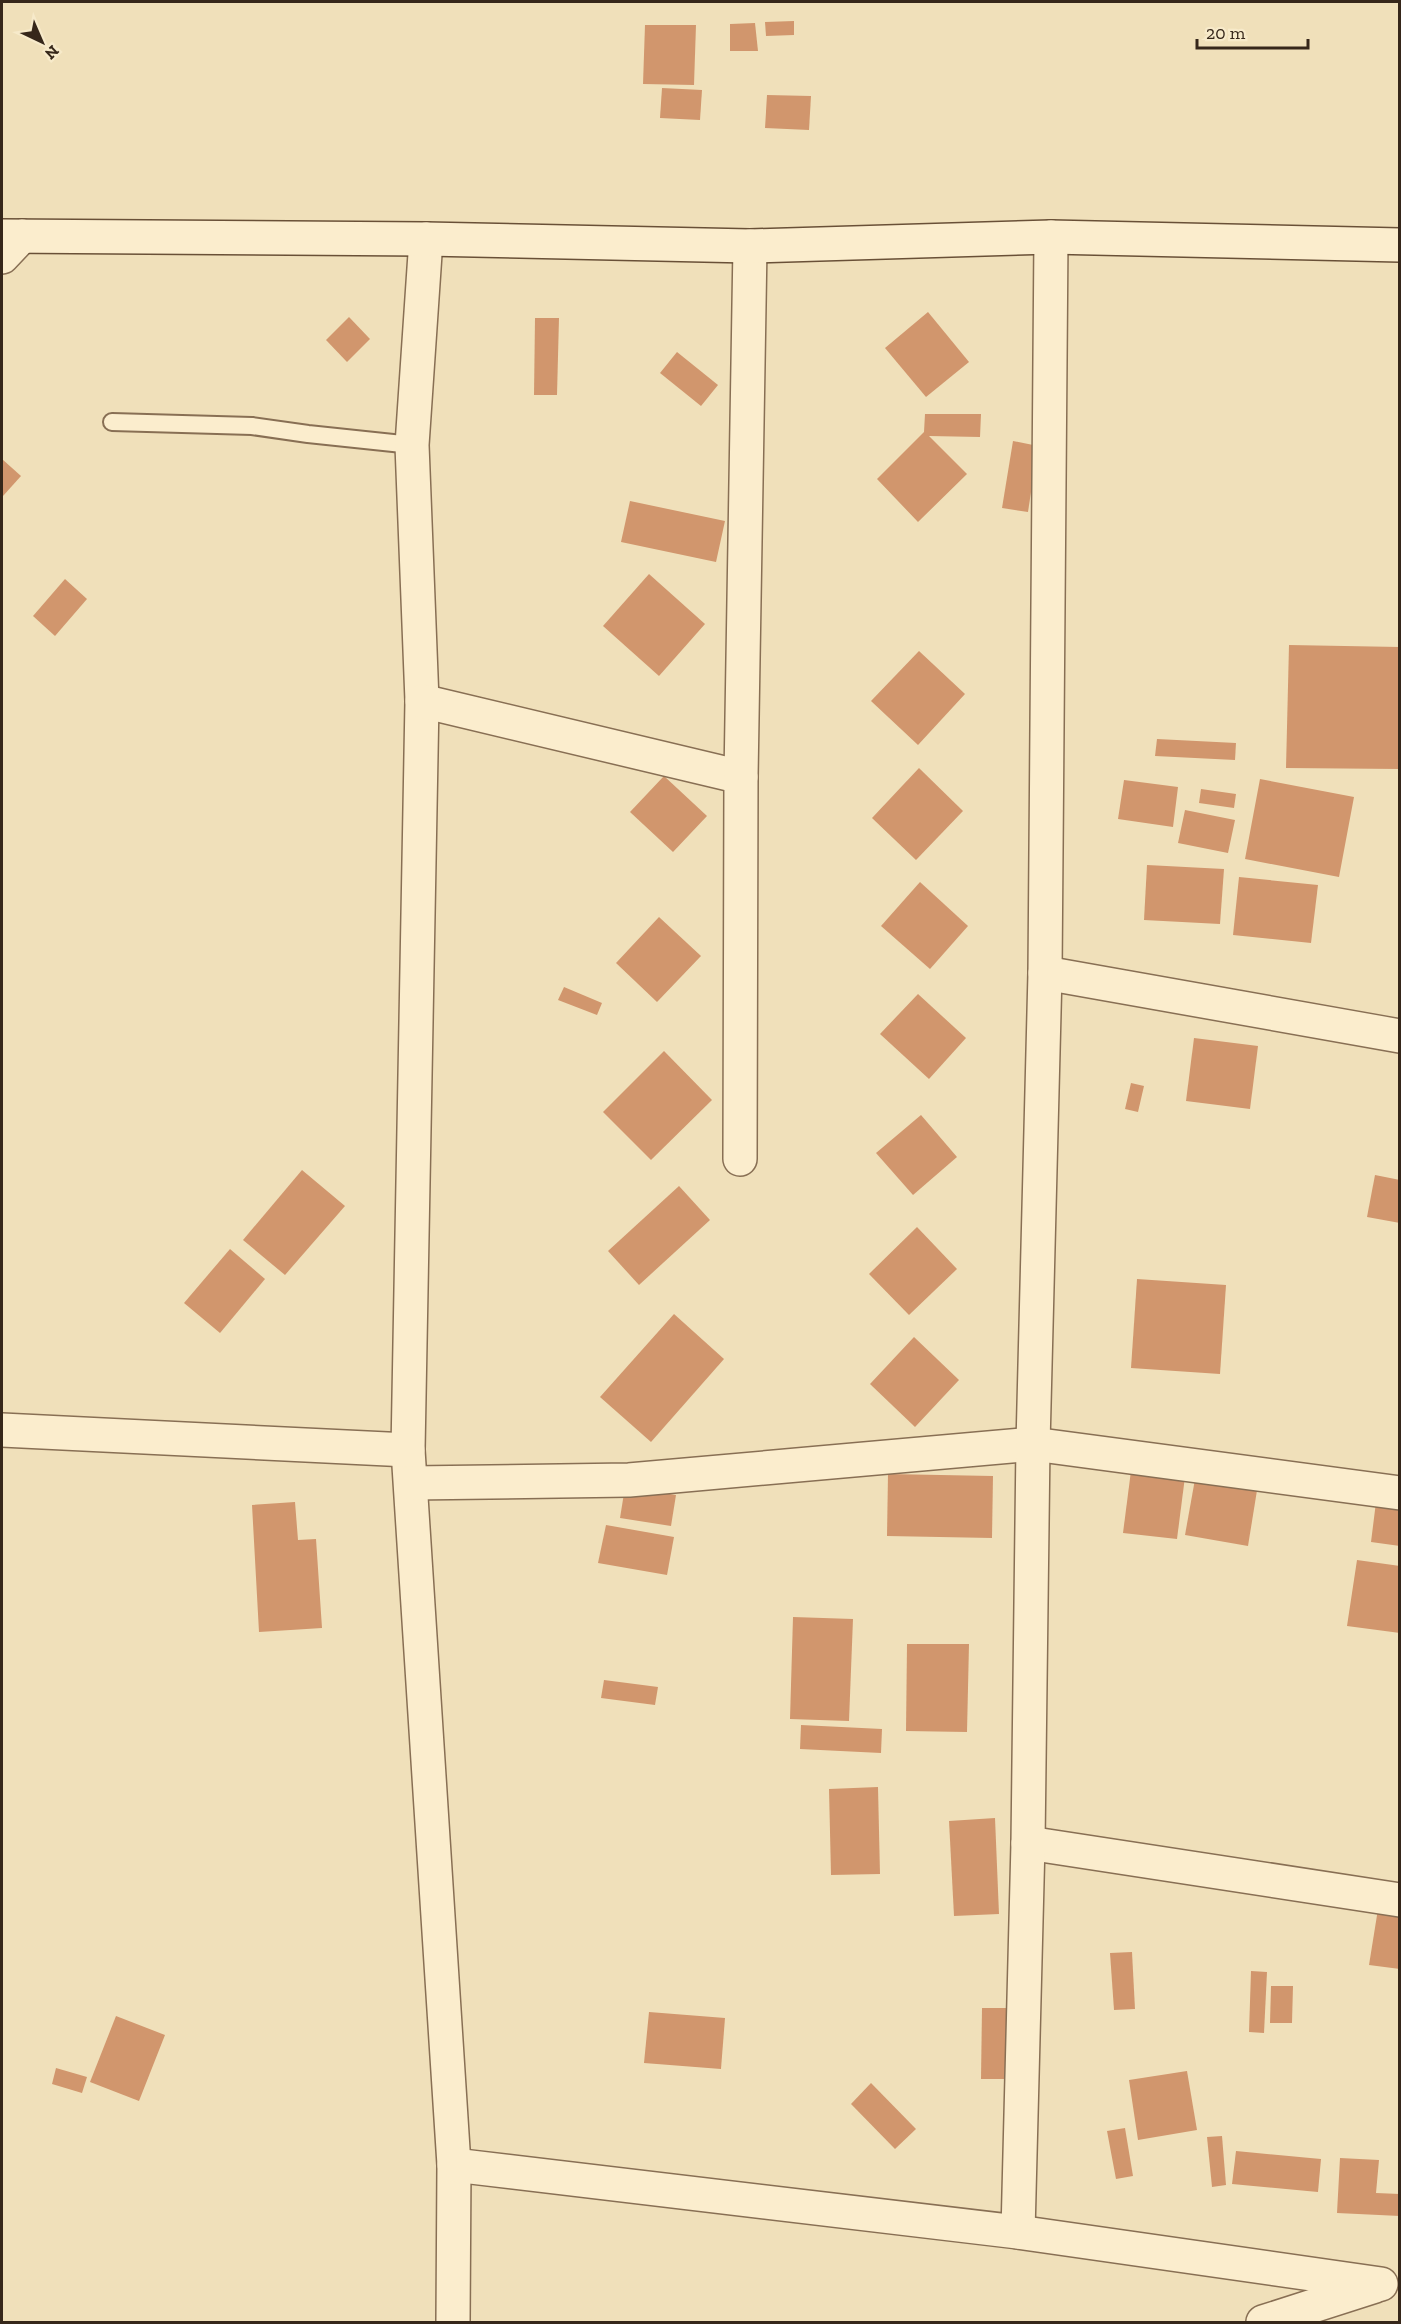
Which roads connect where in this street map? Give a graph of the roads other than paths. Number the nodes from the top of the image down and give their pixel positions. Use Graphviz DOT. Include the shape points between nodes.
graph roads {
  1 [pos="1051,237"];
  2 [pos="426,239"];
  3 [pos="8,243"];
  4 [pos="1400,245"];
  5 [pos="750,246"];
  6 [pos="112,422"];
  7 [pos="412,445"];
  8 [pos="422,701"];
  9 [pos="741,777"];
  10 [pos="1045,973"];
  11 [pos="1400,1036"];
  12 [pos="740,1159"];
  13 [pos="2,1430"];
  14 [pos="1033,1444"];
  15 [pos="408,1450"];
  16 [pos="411,1483"];
  17 [pos="1400,1493"];
  18 [pos="1028,1843"];
  19 [pos="1400,1900"];
  20 [pos="454,2164"];
  21 [pos="1018,2232"];
  22 [pos="1390,2285"];
  23 [pos="453,2322"];
  24 [pos="1263,2322"];
  1 -- 4 [label="street"];
  1 -- 5 [label="street"];
  1 -- 10 [label="street"];
  2 -- 3 [label="street"];
  2 -- 5 [label="street"];
  2 -- 7 [label="street"];
  5 -- 9 [label="street"];
  6 -- 7 [label="lane" via="252,426"];
  7 -- 8 [label="street"];
  8 -- 9 [label="street"];
  8 -- 15 [label="street"];
  9 -- 12 [label="street"];
  10 -- 11 [label="street"];
  10 -- 14 [label="street"];
  13 -- 15 [label="street"];
  14 -- 16 [label="street" via="629,1480"];
  14 -- 17 [label="street"];
  14 -- 18 [label="street"];
  15 -- 16 [label="street"];
  16 -- 20 [label="street"];
  18 -- 19 [label="street"];
  18 -- 21 [label="street"];
  20 -- 21 [label="street"];
  20 -- 23 [label="street"];
  21 -- 22 [label="street"];
  22 -- 24 [label="street"];
}
